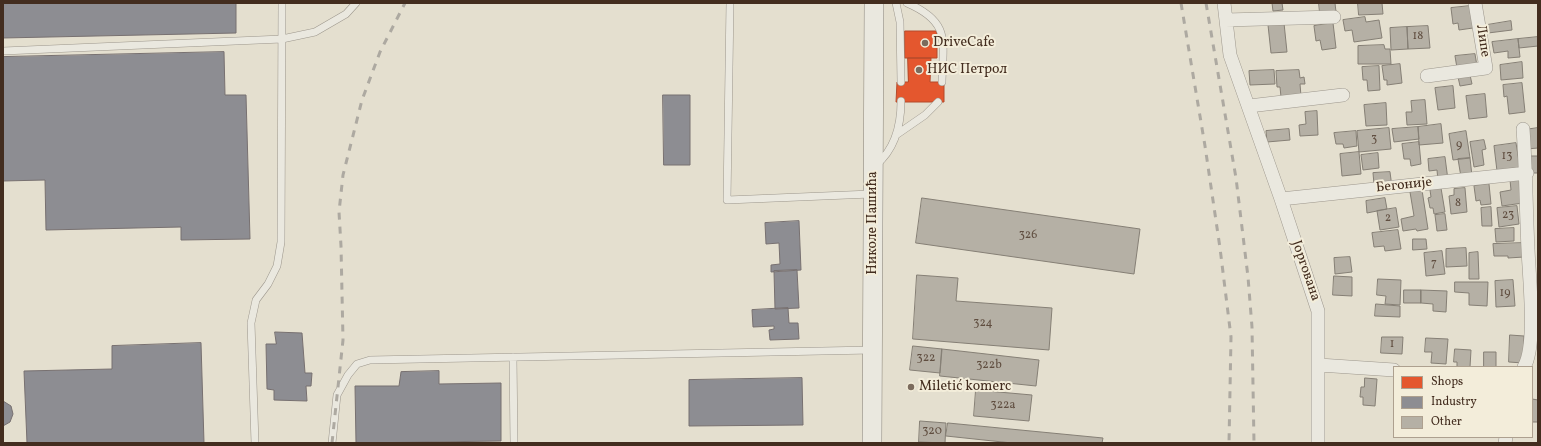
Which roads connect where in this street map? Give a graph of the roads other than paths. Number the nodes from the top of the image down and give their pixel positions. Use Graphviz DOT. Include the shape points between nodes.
graph roads {
  1 [pos="282,3"];
  2 [pos="356,3"];
  3 [pos="730,3"];
  4 [pos="874,3"];
  5 [pos="896,3"];
  6 [pos="907,3"];
  7 [pos="1224,3"];
  8 [pos="1475,3"];
  9 [pos="1334,17"];
  10 [pos="1226,20"];
  11 [pos="282,39"];
  12 [pos="3,51"];
  13 [pos="1427,76"];
  14 [pos="900,82"];
  15 [pos="942,82"];
  16 [pos="1343,95"];
  17 [pos="901,102"];
  18 [pos="938,102"];
  19 [pos="1249,106"];
  20 [pos="1523,129"];
  21 [pos="896,135"];
  22 [pos="873,168"];
  23 [pos="1527,173"];
  24 [pos="873,194"];
  25 [pos="1281,199"];
  26 [pos="873,350"];
  27 [pos="513,357"];
  28 [pos="1319,365"];
  29 [pos="1525,366"];
  30 [pos="1393,370"];
  31 [pos="255,443"];
  32 [pos="332,443"];
  33 [pos="514,443"];
  34 [pos="872,443"];
  35 [pos="1318,443"];
  1 -- 11 [label="lane"];
  2 -- 11 [label="lane" via="346,14 315,32"];
  3 -- 24 [label="lane" via="727,200"];
  4 -- 22 [label="main road, Николе Пашића"];
  5 -- 14 [label="lane" via="900,22"];
  6 -- 15 [label="lane" via="929,15 941,29"];
  7 -- 10 [label="street, Јоргована"];
  8 -- 13 [label="street, Липе" via="1486,68"];
  9 -- 10 [label="street"];
  10 -- 19 [label="street, Јоргована" via="1230,55"];
  11 -- 12 [label="lane"];
  11 -- 31 [label="lane" via="280,242 277,266 256,300 251,323"];
  16 -- 19 [label="street"];
  17 -- 21 [label="lane"];
  18 -- 21 [label="lane" via="925,115"];
  19 -- 25 [label="street, Јоргована"];
  20 -- 23 [label="street"];
  21 -- 22 [label="lane" via="884,158"];
  22 -- 24 [label="main road, Николе Пашића"];
  23 -- 25 [label="street, Бегоније"];
  23 -- 29 [label="street" via="1530,351"];
  24 -- 26 [label="main road, Николе Пашића"];
  25 -- 28 [label="street, Јоргована" via="1318,311"];
  26 -- 27 [label="lane"];
  26 -- 34 [label="main road, Николе Пашића"];
  27 -- 32 [label="lane" via="370,360 357,364 337,395"];
  27 -- 33 [label="lane"];
  28 -- 30 [label="street"];
  28 -- 35 [label="street, Јоргована"];
}
